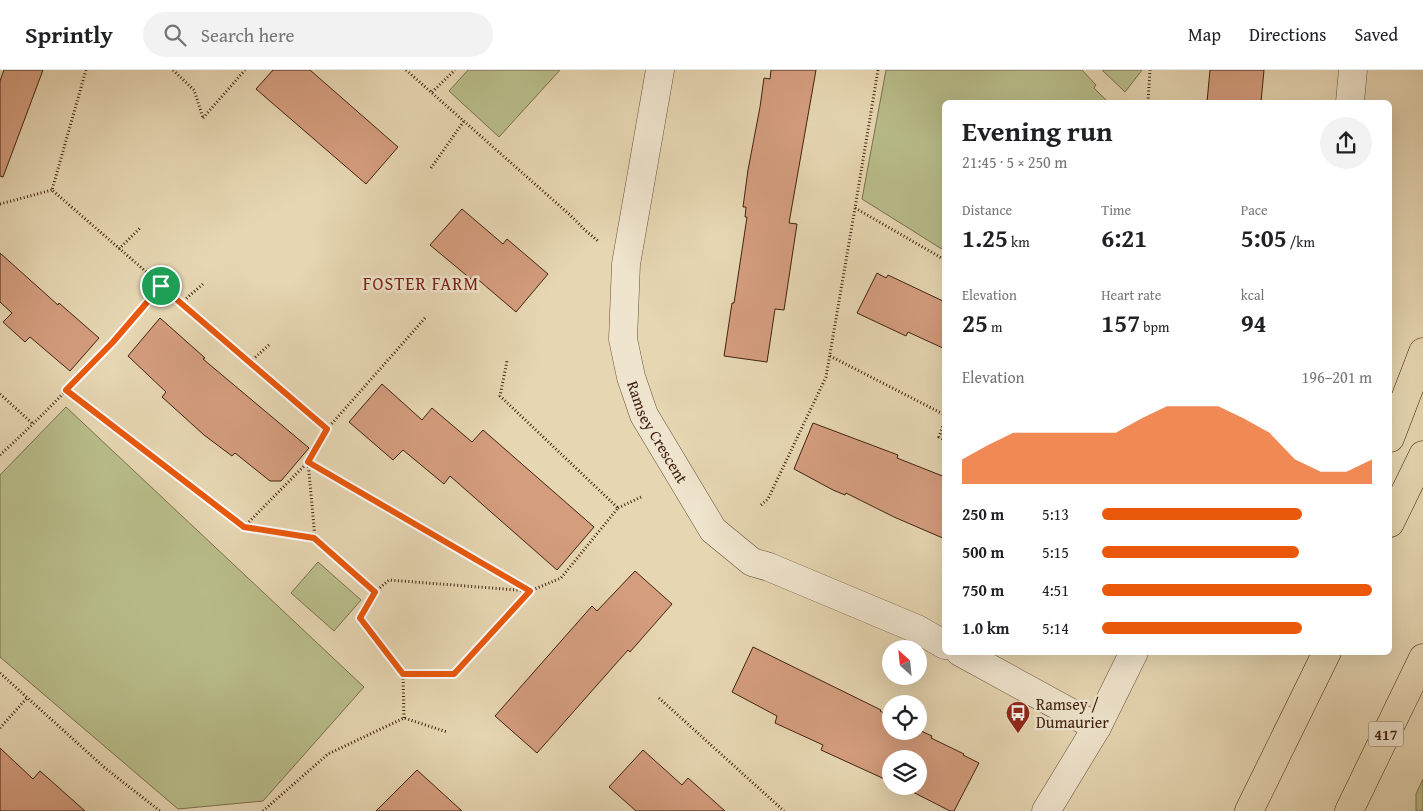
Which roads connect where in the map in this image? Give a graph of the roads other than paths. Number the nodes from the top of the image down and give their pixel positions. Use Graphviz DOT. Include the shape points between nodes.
graph roads {
  1 [pos="660,70"];
  2 [pos="1353,70"];
  3 [pos="1350,100"];
  4 [pos="1423,352"];
  5 [pos="1392,433"];
  6 [pos="1423,455"];
  7 [pos="1392,519"];
  8 [pos="942,642"];
  9 [pos="965,655"];
  10 [pos="1133,655"];
  11 [pos="1310,655"];
  12 [pos="1326,655"];
  13 [pos="1423,658"];
  14 [pos="1097,727"];
  15 [pos="1266,777"];
  16 [pos="1046,811"];
  17 [pos="1249,811"];
  18 [pos="1349,811"];
  1 -- 8 [label="street, Ramsey Crescent" via="626,264 623,339 644,415 713,530 752,562 917,629"];
  2 -- 3 [label="street"];
  4 -- 5 [label="highway"];
  6 -- 7 [label="highway"];
  9 -- 14 [label="street"];
  10 -- 14 [label="street"];
  11 -- 15 [label="highway"];
  12 -- 15 [label="highway"];
  13 -- 18 [label="highway, 417"];
  14 -- 16 [label="street"];
  15 -- 17 [label="highway"];
}
